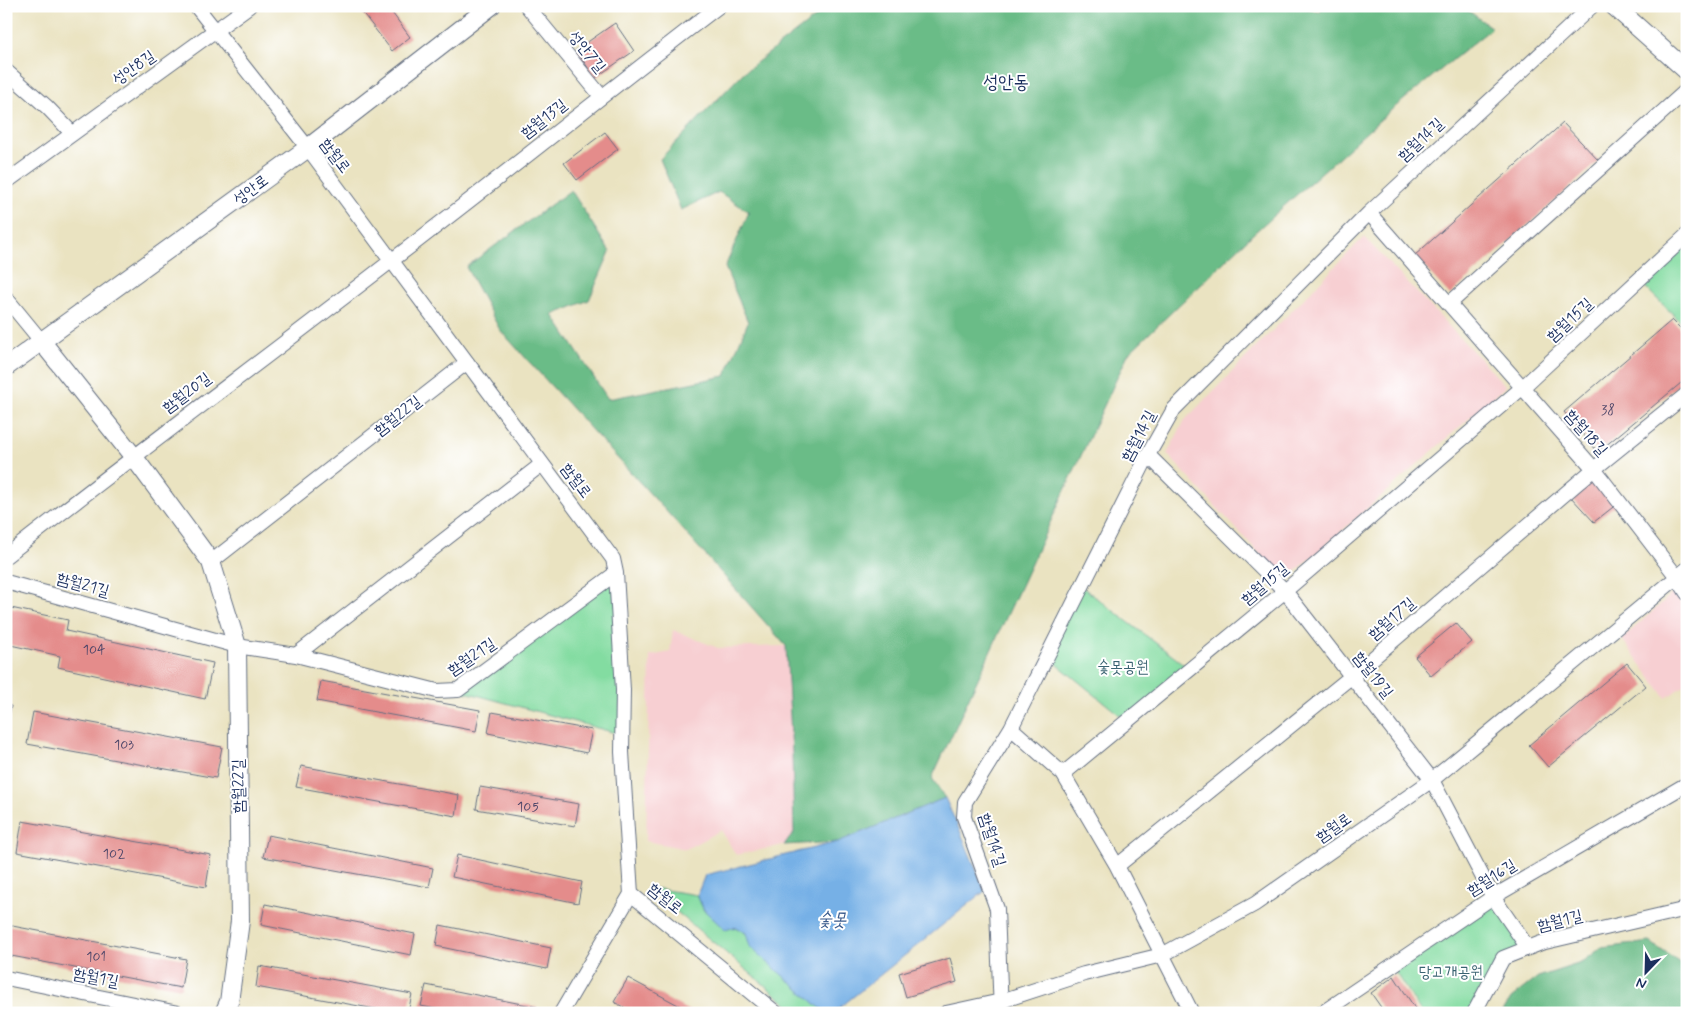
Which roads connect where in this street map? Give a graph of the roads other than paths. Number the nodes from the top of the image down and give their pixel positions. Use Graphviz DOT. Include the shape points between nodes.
graph roads {
  1 [pos="196,6"];
  2 [pos="249,6"];
  3 [pos="491,6"];
  4 [pos="527,6"];
  5 [pos="719,6"];
  6 [pos="1592,6"];
  7 [pos="1614,6"];
  8 [pos="216,31"];
  9 [pos="6,71"];
  10 [pos="1687,71"];
  11 [pos="1687,90"];
  12 [pos="601,96"];
  13 [pos="72,133"];
  14 [pos="308,148"];
  15 [pos="6,182"];
  16 [pos="1369,213"];
  17 [pos="1687,235"];
  18 [pos="391,261"];
  19 [pos="6,298"];
  20 [pos="1449,304"];
  21 [pos="42,342"];
  22 [pos="466,362"];
  23 [pos="6,367"];
  24 [pos="1523,387"];
  25 [pos="1687,394"];
  26 [pos="1148,455"];
  27 [pos="133,456"];
  28 [pos="542,464"];
  29 [pos="1594,469"];
  30 [pos="6,556"];
  31 [pos="211,562"];
  32 [pos="616,573"];
  33 [pos="1682,573"];
  34 [pos="6,582"];
  35 [pos="1284,591"];
  36 [pos="1687,593"];
  37 [pos="237,646"];
  38 [pos="296,655"];
  39 [pos="1352,676"];
  40 [pos="1011,728"];
  41 [pos="1063,774"];
  42 [pos="1432,780"];
  43 [pos="1687,784"];
  44 [pos="1117,866"];
  45 [pos="631,894"];
  46 [pos="1493,896"];
  47 [pos="1687,909"];
  48 [pos="1528,948"];
  49 [pos="1162,955"];
  50 [pos="6,978"];
  51 [pos="1001,1007"];
  52 [pos="178,1013"];
  53 [pos="224,1013"];
  54 [pos="561,1013"];
  55 [pos="776,1013"];
  56 [pos="946,1013"];
  57 [pos="1192,1013"];
  58 [pos="1322,1013"];
  59 [pos="1474,1013"];
  1 -- 8 [label="street, 함월로"];
  2 -- 8 [label="street, 성안8길"];
  3 -- 14 [label="street, 성안로"];
  4 -- 12 [label="street, 성안7길"];
  5 -- 12 [label="street, 함월13길"];
  6 -- 16 [label="street, 함월14길"];
  7 -- 10 [label="street"];
  8 -- 13 [label="street, 성안8길"];
  8 -- 14 [label="street, 함월로"];
  9 -- 13 [label="street"];
  11 -- 20 [label="street"];
  12 -- 18 [label="street, 함월13길"];
  13 -- 15 [label="street, 성안8길"];
  14 -- 18 [label="street, 함월로"];
  14 -- 21 [label="street, 성안로"];
  16 -- 20 [label="street, 함월18길"];
  16 -- 26 [label="street, 함월14길" via="1174,409"];
  17 -- 24 [label="street, 함월15길"];
  18 -- 22 [label="street, 함월로"];
  18 -- 27 [label="street, 함월20길"];
  19 -- 21 [label="street"];
  20 -- 24 [label="street, 함월18길"];
  21 -- 23 [label="street, 성안로"];
  21 -- 27 [label="street, 함월22길"];
  22 -- 28 [label="street, 함월로"];
  22 -- 31 [label="street, 함월22길"];
  24 -- 29 [label="street, 함월18길"];
  24 -- 35 [label="street, 함월15길"];
  25 -- 29 [label="street, 함월17길"];
  26 -- 35 [label="street, 함월19길"];
  26 -- 40 [label="street, 함월14길"];
  27 -- 30 [label="street, 함월20길"];
  27 -- 31 [label="street, 함월22길"];
  28 -- 32 [label="street, 함월로" via="613,559"];
  28 -- 38 [label="street"];
  29 -- 33 [label="street, 함월18길"];
  29 -- 39 [label="street, 함월17길"];
  31 -- 37 [label="street, 함월22길"];
  32 -- 38 [label="street, 함월21길" via="458,690 437,691"];
  32 -- 45 [label="street, 함월로"];
  33 -- 36 [label="street, 함월18길"];
  33 -- 42 [label="street, 함월로"];
  34 -- 37 [label="street, 함월21길"];
  35 -- 39 [label="street, 함월19길"];
  35 -- 41 [label="street, 함월15길"];
  37 -- 38 [label="street, 함월21길"];
  37 -- 53 [label="street, 함월22길" via="240,921 229,1002"];
  39 -- 42 [label="street, 함월19길"];
  39 -- 44 [label="street, 함월17길"];
  40 -- 41 [label="street"];
  40 -- 51 [label="street, 함월14길" via="965,802 964,817 998,909"];
  41 -- 44 [label="street"];
  42 -- 46 [label="street, 함월19길"];
  42 -- 49 [label="street, 함월로" via="1255,904"];
  43 -- 46 [label="street, 함월16길"];
  44 -- 49 [label="street"];
  45 -- 54 [label="street"];
  45 -- 55 [label="street, 함월로"];
  46 -- 48 [label="street, 함월19길"];
  46 -- 58 [label="street, 함월16길"];
  47 -- 48 [label="street, 함월1길"];
  48 -- 59 [label="street, 함월1길" via="1503,958"];
  49 -- 51 [label="street, 함월로" via="1084,974"];
  49 -- 57 [label="street"];
  50 -- 52 [label="street, 함월1길"];
  51 -- 56 [label="street, 함월로"];
}
